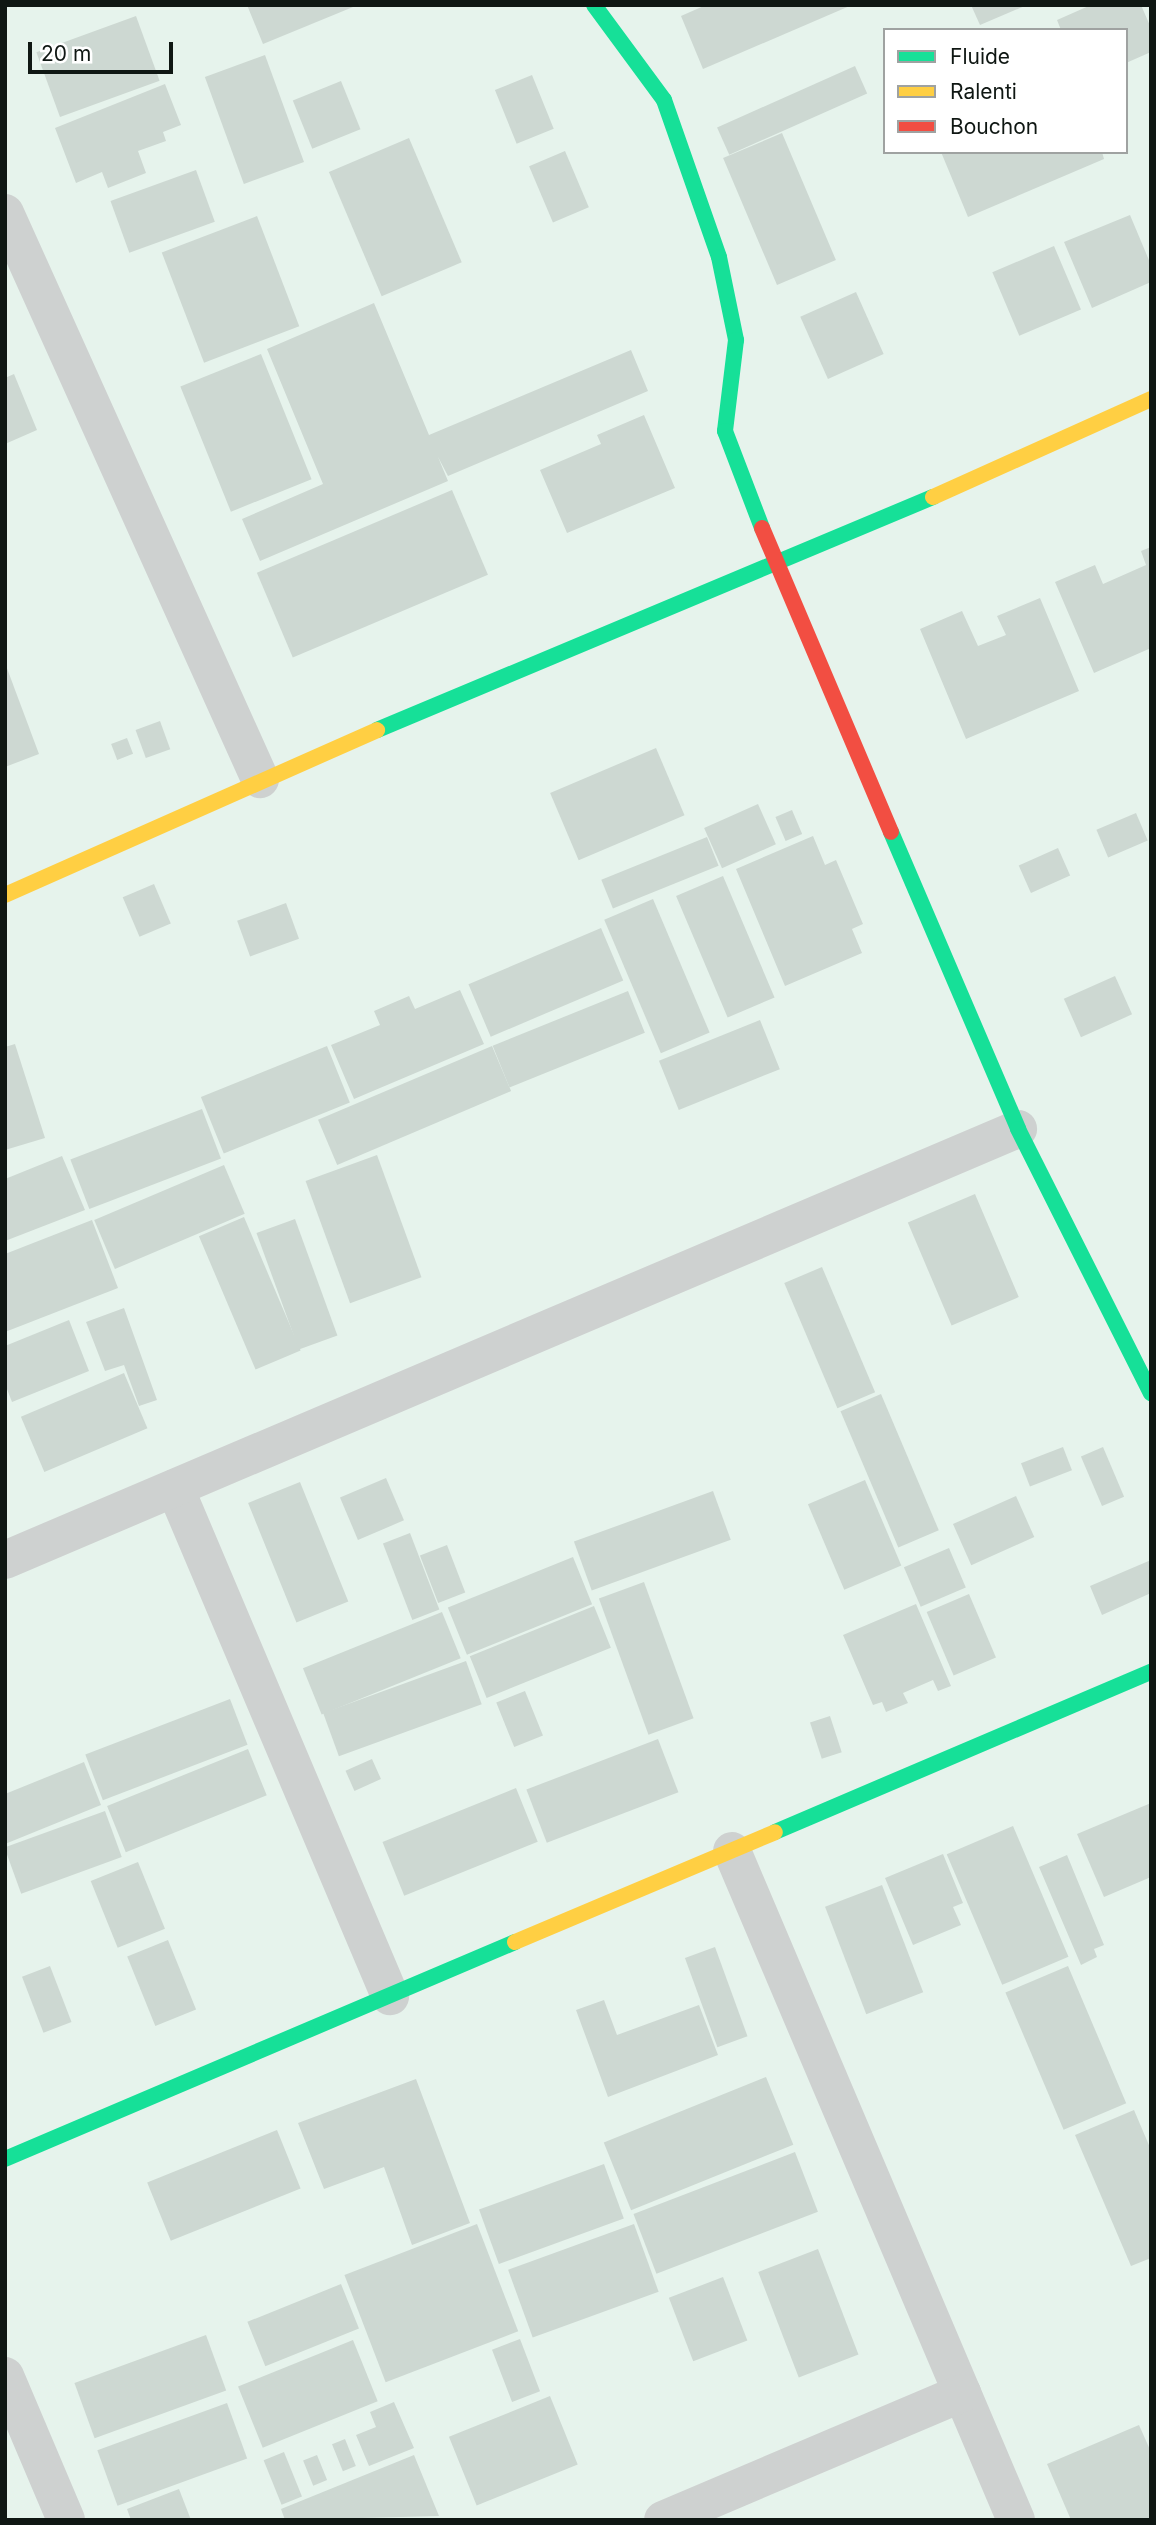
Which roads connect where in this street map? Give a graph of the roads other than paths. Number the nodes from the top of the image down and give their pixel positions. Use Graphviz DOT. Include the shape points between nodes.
graph roads {
  1 [pos="594,5"];
  2 [pos="5,213"];
  3 [pos="1151,399"];
  4 [pos="775,562"];
  5 [pos="260,779"];
  6 [pos="5,895"];
  7 [pos="1018,1129"];
  8 [pos="1151,1393"];
  9 [pos="175,1488"];
  10 [pos="7,1554"];
  11 [pos="1151,1672"];
  12 [pos="732,1851"];
  13 [pos="390,1996"];
  14 [pos="5,2159"];
  15 [pos="5,2376"];
  16 [pos="962,2393"];
  17 [pos="66,2520"];
  18 [pos="663,2520"];
  19 [pos="1016,2520"];
  1 -- 4 [label="street" via="664,100 719,257 736,340 725,431"];
  2 -- 5 [label="street"];
  3 -- 4 [label="street" via="1029,457"];
  4 -- 5 [label="street"];
  4 -- 7 [label="street"];
  5 -- 6 [label="street"];
  7 -- 8 [label="street"];
  7 -- 9 [label="street"];
  9 -- 10 [label="street"];
  9 -- 13 [label="street"];
  11 -- 12 [label="street"];
  12 -- 13 [label="street"];
  12 -- 16 [label="street"];
  13 -- 14 [label="street"];
  15 -- 17 [label="street"];
  16 -- 18 [label="street"];
  16 -- 19 [label="street"];
}
